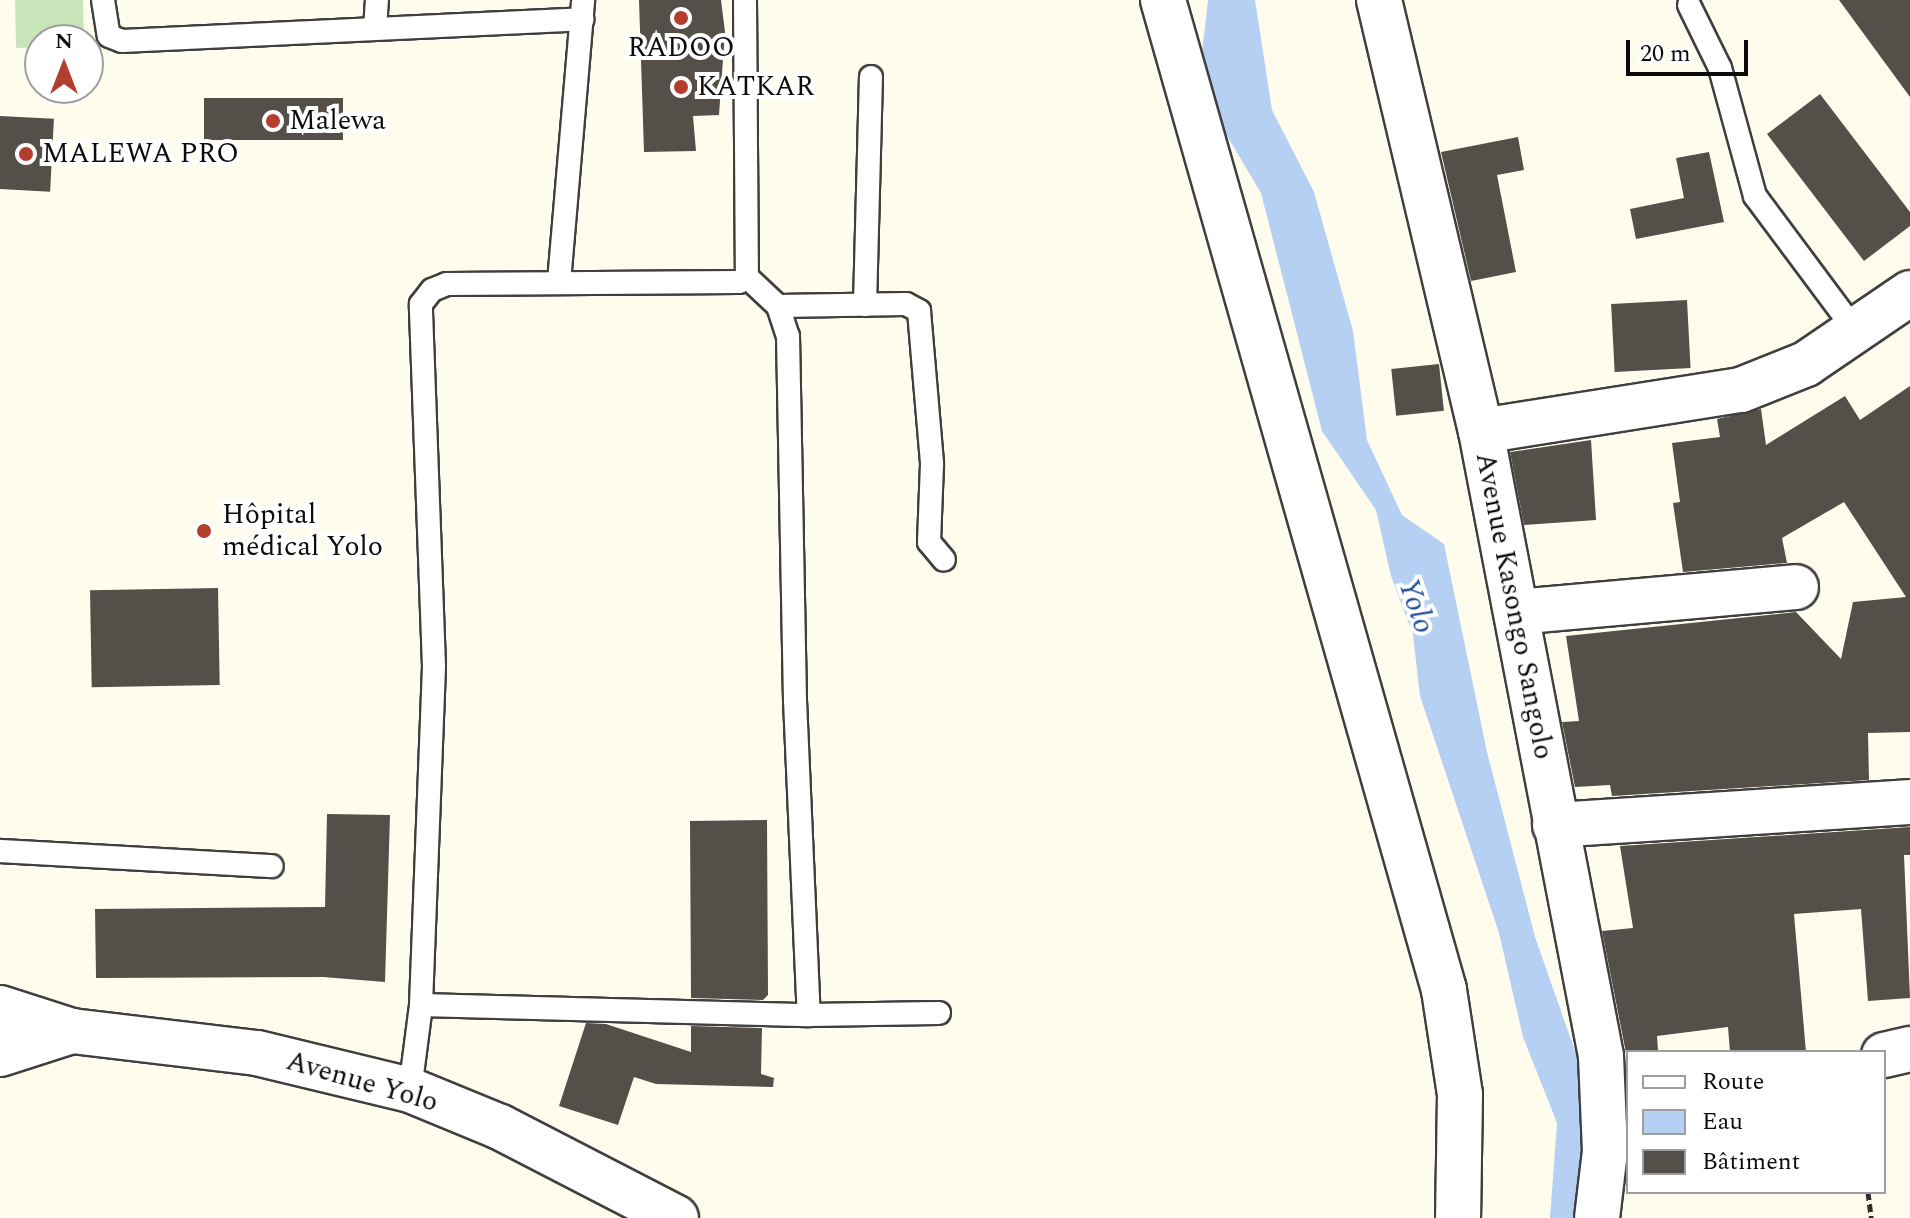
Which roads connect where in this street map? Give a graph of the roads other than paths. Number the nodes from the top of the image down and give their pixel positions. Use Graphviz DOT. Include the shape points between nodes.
graph roads {
  1 [pos="103,0"];
  2 [pos="377,0"];
  3 [pos="745,0"];
  4 [pos="1163,0"];
  5 [pos="1379,0"];
  6 [pos="1689,5"];
  7 [pos="583,10"];
  8 [pos="375,28"];
  9 [pos="871,77"];
  10 [pos="747,277"];
  11 [pos="559,282"];
  12 [pos="1910,293"];
  13 [pos="865,305"];
  14 [pos="778,306"];
  15 [pos="1855,330"];
  16 [pos="1481,431"];
  17 [pos="944,560"];
  18 [pos="1796,587"];
  19 [pos="1517,612"];
  20 [pos="1910,802"];
  21 [pos="1555,825"];
  22 [pos="0,851"];
  23 [pos="272,866"];
  24 [pos="421,1005"];
  25 [pos="0,1008"];
  26 [pos="939,1013"];
  27 [pos="809,1015"];
  28 [pos="72,1031"];
  29 [pos="1910,1049"];
  30 [pos="0,1054"];
  31 [pos="1886,1055"];
  32 [pos="410,1090"];
  33 [pos="676,1218"];
  34 [pos="1458,1218"];
  35 [pos="1597,1218"];
  1 -- 8 [label="lane" via="109,36 122,41"];
  2 -- 8 [label="lane"];
  3 -- 10 [label="lane"];
  4 -- 34 [label="street" via="1444,990 1460,1094"];
  5 -- 16 [label="street, Avenue Kasongo Sangolo"];
  6 -- 15 [label="lane" via="1720,68 1755,196"];
  7 -- 8 [label="lane"];
  7 -- 11 [label="lane"];
  9 -- 13 [label="lane"];
  10 -- 11 [label="lane" via="739,282"];
  10 -- 14 [label="lane"];
  11 -- 24 [label="lane" via="447,284 432,290 421,304 434,666"];
  12 -- 15 [label="street"];
  13 -- 14 [label="lane"];
  13 -- 17 [label="lane" via="906,304 919,311 932,464 929,542"];
  14 -- 27 [label="lane" via="788,336 795,700"];
  15 -- 16 [label="street" via="1806,364 1741,390"];
  16 -- 19 [label="street, Avenue Kasongo Sangolo"];
  18 -- 19 [label="street"];
  19 -- 21 [label="street, Avenue Kasongo Sangolo"];
  20 -- 21 [label="street"];
  21 -- 35 [label="street, Avenue Kasongo Sangolo" via="1601,1056 1605,1151"];
  22 -- 23 [label="lane"];
  24 -- 27 [label="lane"];
  24 -- 32 [label="lane"];
  25 -- 28 [label="street, Avenue Yolo"];
  26 -- 27 [label="lane"];
  28 -- 30 [label="street, Avenue Yolo"];
  28 -- 32 [label="street, Avenue Yolo" via="257,1053"];
  29 -- 31 [label="street"];
  32 -- 33 [label="street, Avenue Yolo" via="500,1127"];
}
